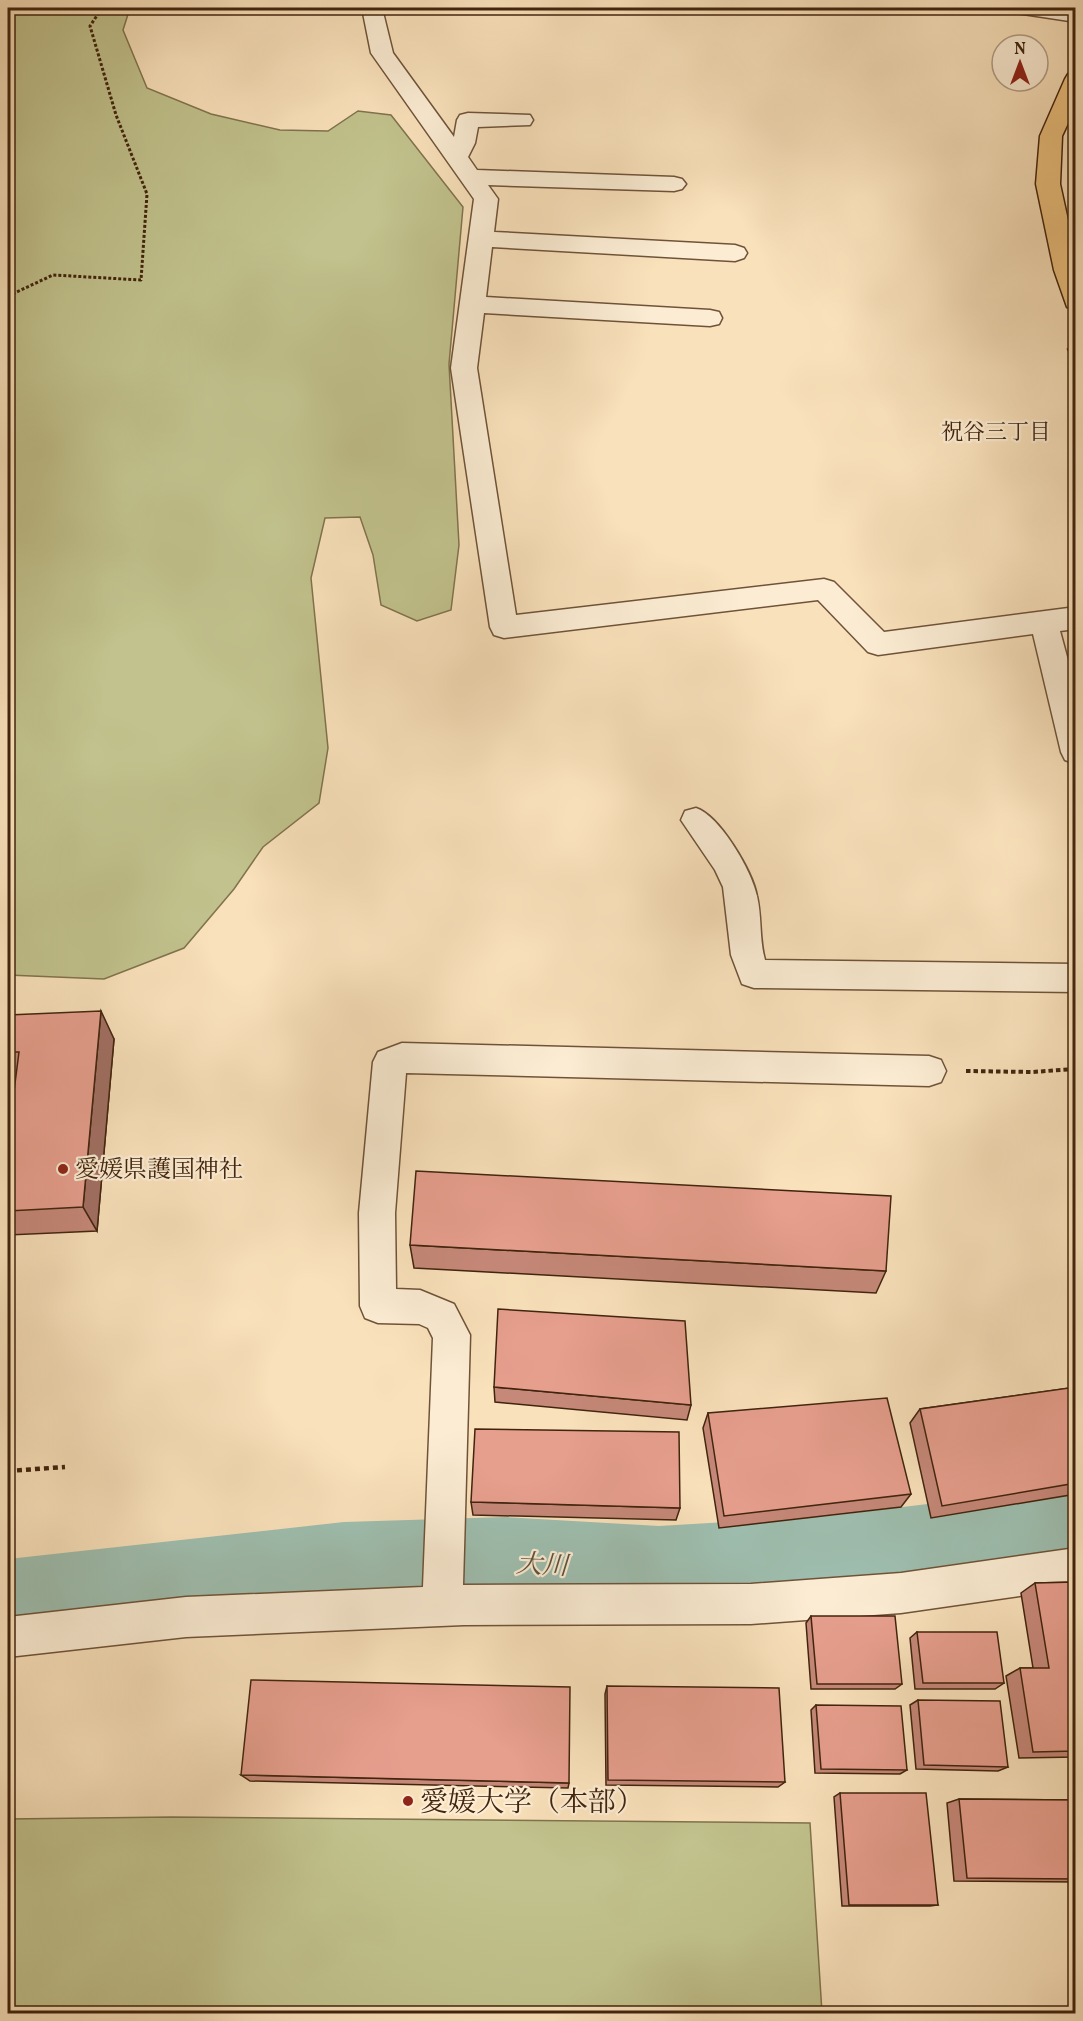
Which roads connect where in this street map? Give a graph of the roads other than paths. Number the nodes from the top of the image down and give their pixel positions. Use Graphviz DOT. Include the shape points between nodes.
graph roads {
  1 [pos="372,8"];
  2 [pos="1023,8"];
  3 [pos="1076,16"];
  4 [pos="1075,80"];
  5 [pos="522,120"];
  6 [pos="464,167"];
  7 [pos="674,184"];
  8 [pos="481,239"];
  9 [pos="735,253"];
  10 [pos="1076,301"];
  11 [pos="472,304"];
  12 [pos="710,318"];
  13 [pos="1076,618"];
  14 [pos="1044,622"];
  15 [pos="1076,752"];
  16 [pos="696,820"];
  17 [pos="1076,978"];
  18 [pos="929,1071"];
  19 [pos="1076,1568"];
  20 [pos="442,1603"];
  21 [pos="8,1637"];
  1 -- 6 [label="street" via="382,53"];
  2 -- 3 [label="street"];
  4 -- 10 [label="main road" via="1051,136 1048,184"];
  5 -- 6 [label="street" via="468,120"];
  6 -- 7 [label="street"];
  6 -- 8 [label="street" via="486,199"];
  8 -- 9 [label="street"];
  8 -- 11 [label="street"];
  11 -- 12 [label="street"];
  11 -- 14 [label="street" via="464,368 504,627 824,589 878,644"];
  13 -- 14 [label="street"];
  14 -- 15 [label="street"];
  16 -- 17 [label="street" via="739,886 748,965 754,974"];
  18 -- 20 [label="street" via="421,1058 390,1062 377,1213 378,1306 420,1307 441,1316 453,1335"];
  19 -- 20 [label="street" via="901,1593 751,1604"];
  20 -- 21 [label="street" via="186,1617"];
}
